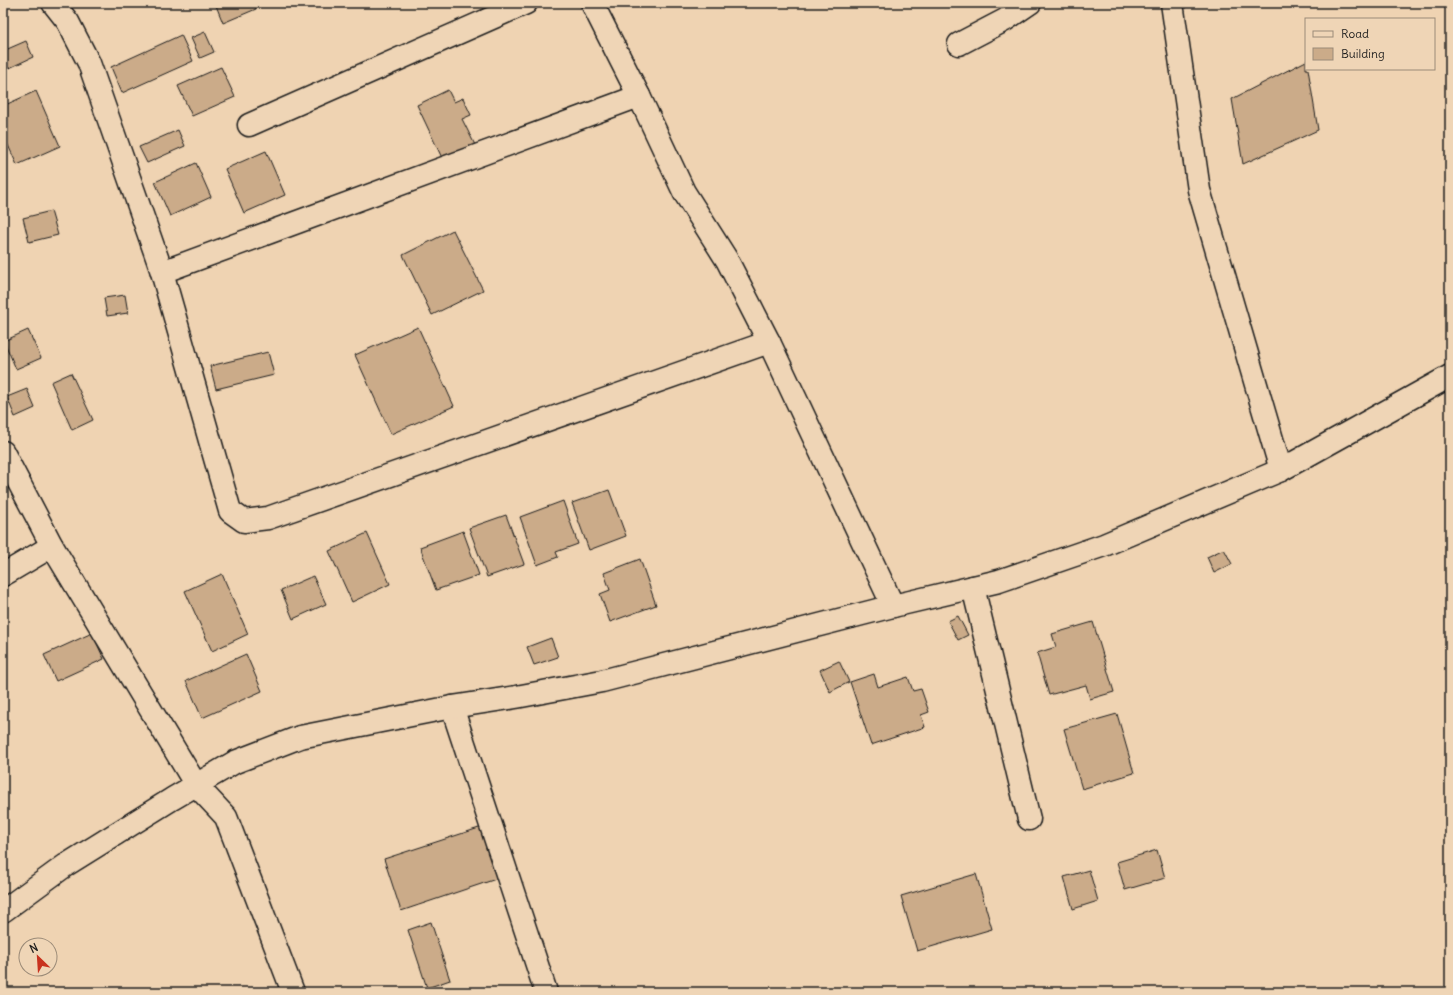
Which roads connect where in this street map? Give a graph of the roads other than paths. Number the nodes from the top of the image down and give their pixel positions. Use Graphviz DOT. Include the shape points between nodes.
graph roads {
  1 [pos="53,3"];
  2 [pos="526,3"];
  3 [pos="592,3"];
  4 [pos="1030,3"];
  5 [pos="1172,3"];
  6 [pos="959,44"];
  7 [pos="639,96"];
  8 [pos="249,125"];
  9 [pos="162,272"];
  10 [pos="769,342"];
  11 [pos="1450,376"];
  12 [pos="3,452"];
  13 [pos="1280,470"];
  14 [pos="52,546"];
  15 [pos="3,575"];
  16 [pos="973,587"];
  17 [pos="893,606"];
  18 [pos="452,707"];
  19 [pos="196,785"];
  20 [pos="1029,819"];
  21 [pos="3,911"];
  22 [pos="293,992"];
  23 [pos="546,992"];
  1 -- 9 [label="street" via="68,22 89,63"];
  2 -- 8 [label="street"];
  3 -- 7 [label="street"];
  4 -- 6 [label="street" via="1005,20"];
  5 -- 13 [label="street" via="1198,190"];
  7 -- 9 [label="street"];
  7 -- 10 [label="street" via="684,192 727,260"];
  9 -- 10 [label="street" via="230,511 244,520 268,518"];
  10 -- 17 [label="street"];
  11 -- 13 [label="street"];
  12 -- 14 [label="street"];
  13 -- 16 [label="street" via="1104,545 999,581"];
  14 -- 15 [label="street"];
  14 -- 19 [label="street"];
  16 -- 17 [label="street"];
  16 -- 20 [label="street"];
  17 -- 18 [label="street" via="602,681"];
  18 -- 19 [label="street" via="300,737 235,762"];
  18 -- 23 [label="street"];
  19 -- 21 [label="street" via="66,866"];
  19 -- 22 [label="street" via="226,817"];
}
